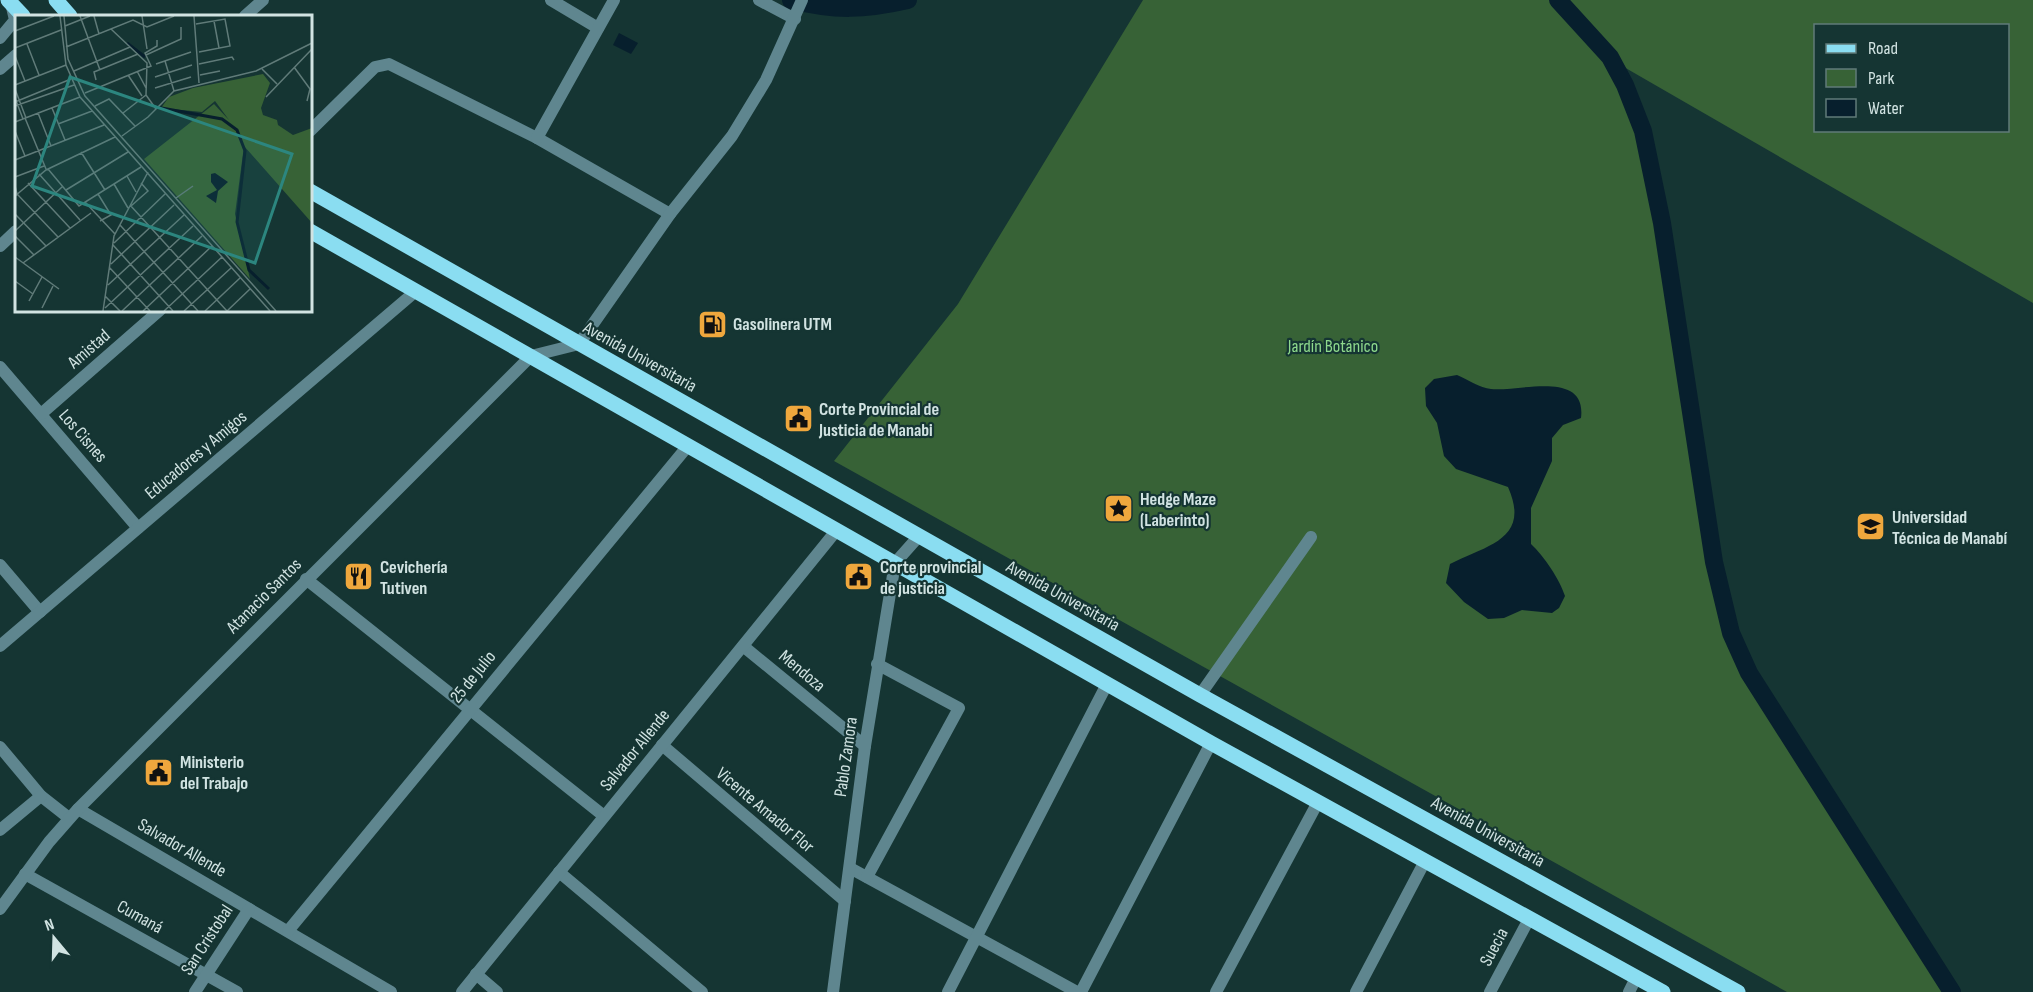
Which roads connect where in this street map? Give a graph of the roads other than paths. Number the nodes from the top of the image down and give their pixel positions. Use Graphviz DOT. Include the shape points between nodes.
graph roads {
  1 [pos="56,0"];
  2 [pos="263,0"];
  3 [pos="551,0"];
  4 [pos="614,0"];
  5 [pos="759,0"];
  6 [pos="9,1"];
  7 [pos="798,10"];
  8 [pos="22,15"];
  9 [pos="69,15"];
  10 [pos="246,15"];
  11 [pos="598,28"];
  12 [pos="0,38"];
  13 [pos="0,52"];
  14 [pos="15,56"];
  15 [pos="1,68"];
  16 [pos="312,129"];
  17 [pos="537,138"];
  18 [pos="312,192"];
  19 [pos="670,214"];
  20 [pos="15,232"];
  21 [pos="312,232"];
  22 [pos="0,246"];
  23 [pos="416,291"];
  24 [pos="158,312"];
  25 [pos="579,344"];
  26 [pos="531,356"];
  27 [pos="0,367"];
  28 [pos="41,414"];
  29 [pos="687,447"];
  30 [pos="138,528"];
  31 [pos="836,531"];
  32 [pos="919,536"];
  33 [pos="1311,537"];
  34 [pos="895,563"];
  35 [pos="0,564"];
  36 [pos="306,579"];
  37 [pos="40,612"];
  38 [pos="0,646"];
  39 [pos="743,646"];
  40 [pos="877,664"];
  41 [pos="1107,684"];
  42 [pos="1200,695"];
  43 [pos="470,710"];
  44 [pos="1211,743"];
  45 [pos="662,745"];
  46 [pos="865,746"];
  47 [pos="0,747"];
  48 [pos="41,796"];
  49 [pos="1318,802"];
  50 [pos="78,808"];
  51 [pos="604,816"];
  52 [pos="69,818"];
  53 [pos="0,830"];
  54 [pos="1425,861"];
  55 [pos="850,868"];
  56 [pos="559,872"];
  57 [pos="25,874"];
  58 [pos="867,877"];
  59 [pos="845,901"];
  60 [pos="0,909"];
  61 [pos="249,909"];
  62 [pos="1529,919"];
  63 [pos="288,931"];
  64 [pos="976,937"];
  65 [pos="206,974"];
  66 [pos="476,974"];
  67 [pos="1636,978"];
  68 [pos="195,992"];
  69 [pos="237,992"];
  70 [pos="392,992"];
  71 [pos="462,992"];
  72 [pos="496,992"];
  73 [pos="702,992"];
  74 [pos="833,992"];
  75 [pos="948,992"];
  76 [pos="1079,992"];
  77 [pos="1216,992"];
  78 [pos="1356,992"];
  79 [pos="1490,992"];
  80 [pos="1629,992"];
  81 [pos="1663,992"];
  82 [pos="1738,992"];
  1 -- 9 [label="main road"];
  2 -- 10 [label="street"];
  3 -- 11 [label="street"];
  4 -- 11 [label="street"];
  5 -- 7 [label="street"];
  6 -- 8 [label="main road"];
  6 -- 12 [label="street" via="15,20"];
  7 -- 19 [label="street" via="766,80 738,128"];
  11 -- 17 [label="street"];
  13 -- 15 [label="street" via="4,58"];
  14 -- 15 [label="street"];
  16 -- 17 [label="street" via="375,66 386,64"];
  17 -- 19 [label="street"];
  18 -- 25 [label="main road, Avenida Universitaria"];
  19 -- 25 [label="street"];
  20 -- 22 [label="street"];
  21 -- 23 [label="main road"];
  23 -- 26 [label="main road"];
  23 -- 30 [label="street, Educadores y Amigos"];
  24 -- 28 [label="street, Amistad"];
  25 -- 26 [label="street"];
  25 -- 32 [label="main road, Avenida Universitaria"];
  26 -- 29 [label="main road"];
  26 -- 36 [label="street, Atanacio Santos"];
  27 -- 28 [label="street, Los Cisnes"];
  28 -- 30 [label="street, Los Cisnes"];
  29 -- 31 [label="main road"];
  29 -- 43 [label="street, 25 de Julio"];
  30 -- 37 [label="street, Educadores y Amigos"];
  31 -- 34 [label="main road"];
  31 -- 39 [label="street, Salvador Allende"];
  32 -- 34 [label="street"];
  32 -- 42 [label="main road, Avenida Universitaria"];
  33 -- 42 [label="street"];
  34 -- 40 [label="street, Pablo Zamora"];
  34 -- 41 [label="main road"];
  35 -- 37 [label="street"];
  36 -- 43 [label="street"];
  36 -- 50 [label="street, Atanacio Santos"];
  37 -- 38 [label="street, Educadores y Amigos"];
  39 -- 45 [label="street, Salvador Allende"];
  39 -- 46 [label="street, Mendoza"];
  40 -- 46 [label="street, Pablo Zamora"];
  40 -- 58 [label="street" via="959,708"];
  41 -- 44 [label="main road"];
  41 -- 64 [label="street"];
  42 -- 82 [label="main road, Avenida Universitaria"];
  43 -- 51 [label="street"];
  43 -- 63 [label="street, 25 de Julio"];
  44 -- 49 [label="main road"];
  44 -- 76 [label="street"];
  45 -- 51 [label="street, Salvador Allende"];
  45 -- 59 [label="street, Vicente Amador Flor"];
  46 -- 55 [label="street, Pablo Zamora"];
  47 -- 48 [label="street"];
  48 -- 52 [label="street"];
  48 -- 53 [label="street"];
  49 -- 54 [label="main road"];
  49 -- 77 [label="street"];
  50 -- 52 [label="street, Atanacio Santos"];
  50 -- 61 [label="street, Salvador Allende"];
  51 -- 56 [label="street, Salvador Allende"];
  52 -- 57 [label="street, Atanacio Santos"];
  54 -- 62 [label="main road"];
  54 -- 78 [label="street"];
  55 -- 58 [label="street"];
  55 -- 59 [label="street, Pablo Zamora"];
  56 -- 66 [label="street, Salvador Allende"];
  56 -- 73 [label="street"];
  57 -- 60 [label="street, Atanacio Santos"];
  57 -- 65 [label="street, Cumaná"];
  58 -- 64 [label="street"];
  59 -- 74 [label="street, Pablo Zamora"];
  61 -- 63 [label="street, Salvador Allende"];
  61 -- 65 [label="street, San Cristobal"];
  62 -- 67 [label="main road"];
  62 -- 79 [label="street, Suecia"];
  63 -- 70 [label="street, Salvador Allende"];
  64 -- 75 [label="street"];
  64 -- 76 [label="street"];
  65 -- 68 [label="street, San Cristobal"];
  65 -- 69 [label="street, Cumaná"];
  66 -- 71 [label="street, Salvador Allende"];
  66 -- 72 [label="street"];
  67 -- 80 [label="street"];
  67 -- 81 [label="main road"];
}
